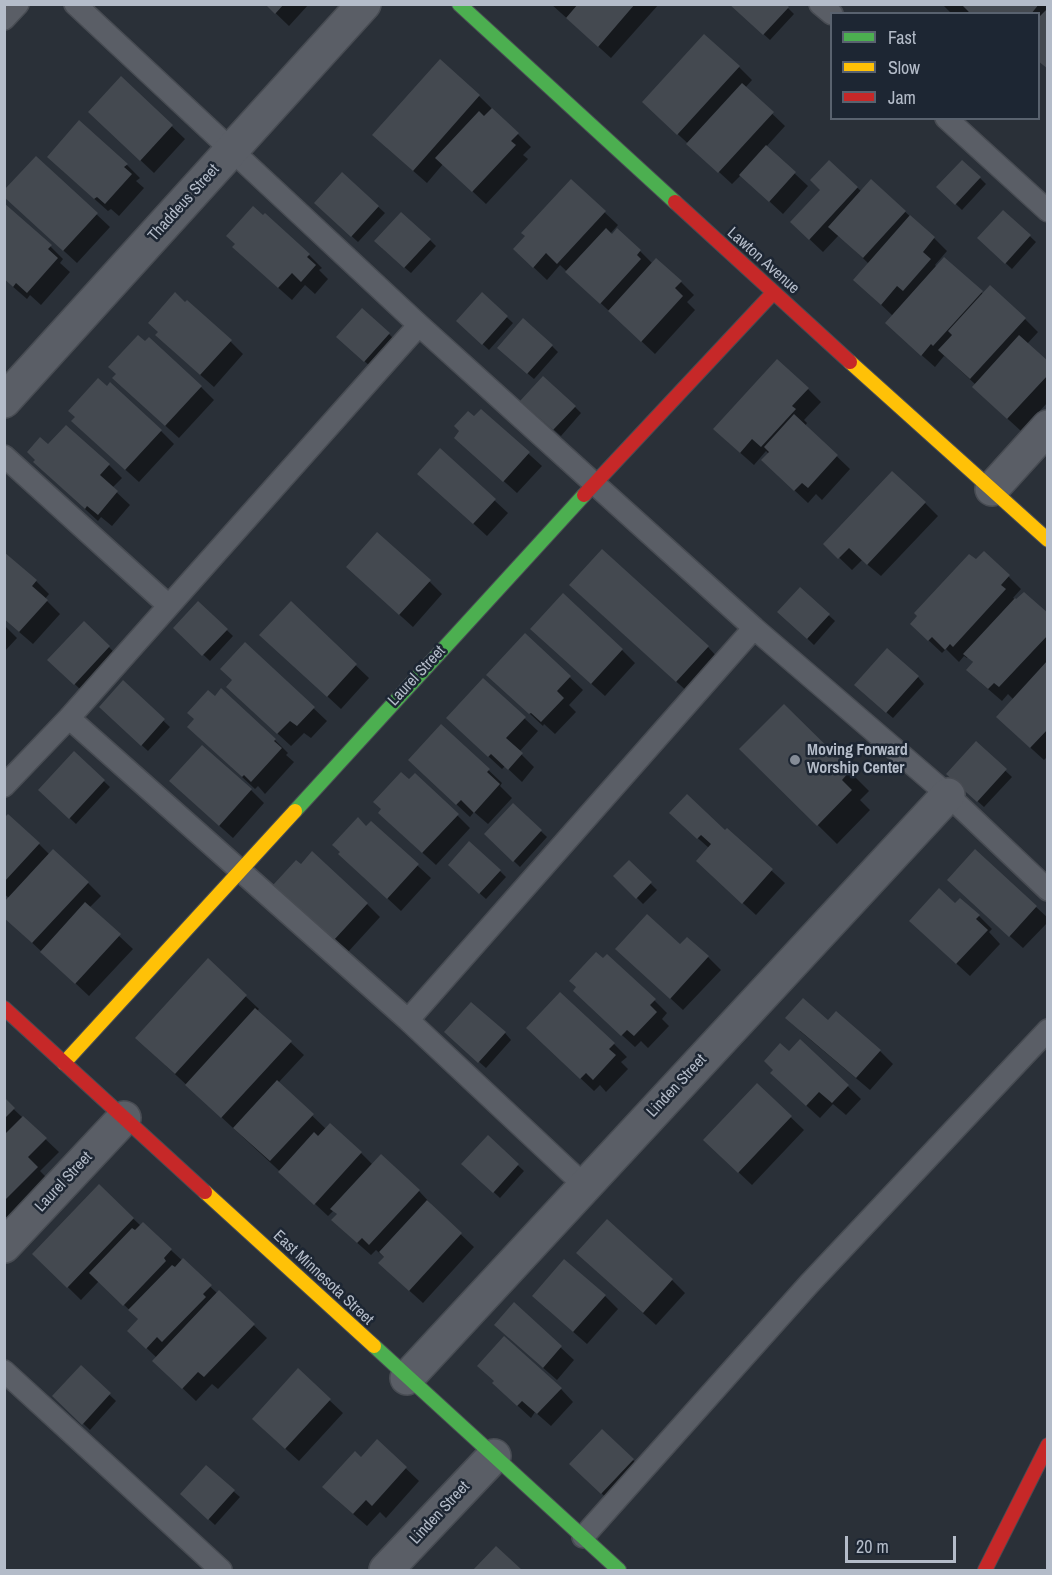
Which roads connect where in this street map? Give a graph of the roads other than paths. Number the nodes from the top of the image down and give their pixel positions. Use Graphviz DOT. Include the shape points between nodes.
graph roads {
  1 [pos="18,4"];
  2 [pos="75,4"];
  3 [pos="364,4"];
  4 [pos="468,8"];
  5 [pos="4,19"];
  6 [pos="948,120"];
  7 [pos="232,150"];
  8 [pos="1047,211"];
  9 [pos="773,293"];
  10 [pos="419,325"];
  11 [pos="4,401"];
  12 [pos="1047,427"];
  13 [pos="4,456"];
  14 [pos="595,482"];
  15 [pos="992,489"];
  16 [pos="1047,540"];
  17 [pos="168,605"];
  18 [pos="754,628"];
  19 [pos="69,717"];
  20 [pos="4,786"];
  21 [pos="948,795"];
  22 [pos="240,869"];
  23 [pos="1047,890"];
  24 [pos="4,1008"];
  25 [pos="408,1020"];
  26 [pos="1047,1030"];
  27 [pos="64,1063"];
  28 [pos="124,1118"];
  29 [pos="585,1186"];
  30 [pos="4,1246"];
  31 [pos="4,1371"];
  32 [pos="407,1378"];
  33 [pos="1047,1445"];
  34 [pos="494,1456"];
  35 [pos="583,1538"];
  36 [pos="221,1570"];
  37 [pos="386,1570"];
  38 [pos="619,1570"];
  39 [pos="985,1570"];
  1 -- 5 [label="lane"];
  2 -- 7 [label="lane"];
  3 -- 7 [label="street, Thaddeus Street"];
  4 -- 9 [label="main road, Lawton Avenue"];
  6 -- 8 [label="lane"];
  7 -- 10 [label="lane"];
  7 -- 11 [label="street, Thaddeus Street"];
  9 -- 14 [label="main road, Laurel Street"];
  9 -- 15 [label="main road, Lawton Avenue"];
  10 -- 14 [label="lane"];
  10 -- 17 [label="lane"];
  12 -- 15 [label="street"];
  13 -- 17 [label="lane"];
  14 -- 18 [label="lane"];
  14 -- 22 [label="main road, Laurel Street"];
  15 -- 16 [label="main road, Lawton Avenue"];
  17 -- 19 [label="lane"];
  18 -- 21 [label="lane"];
  18 -- 25 [label="lane"];
  19 -- 20 [label="lane"];
  19 -- 22 [label="lane"];
  21 -- 23 [label="lane"];
  21 -- 29 [label="street, Linden Street"];
  22 -- 25 [label="lane"];
  22 -- 27 [label="main road, Laurel Street"];
  24 -- 27 [label="main road, East Minnesota Street"];
  25 -- 29 [label="lane"];
  26 -- 35 [label="lane" via="809,1284"];
  27 -- 28 [label="main road, East Minnesota Street"];
  28 -- 30 [label="street, Laurel Street"];
  28 -- 32 [label="main road, East Minnesota Street"];
  29 -- 32 [label="street, Linden Street"];
  31 -- 36 [label="lane"];
  32 -- 34 [label="main road, East Minnesota Street"];
  33 -- 39 [label="main road"];
  34 -- 35 [label="main road, East Minnesota Street"];
  34 -- 37 [label="street, Linden Street"];
  35 -- 38 [label="main road, East Minnesota Street"];
}
